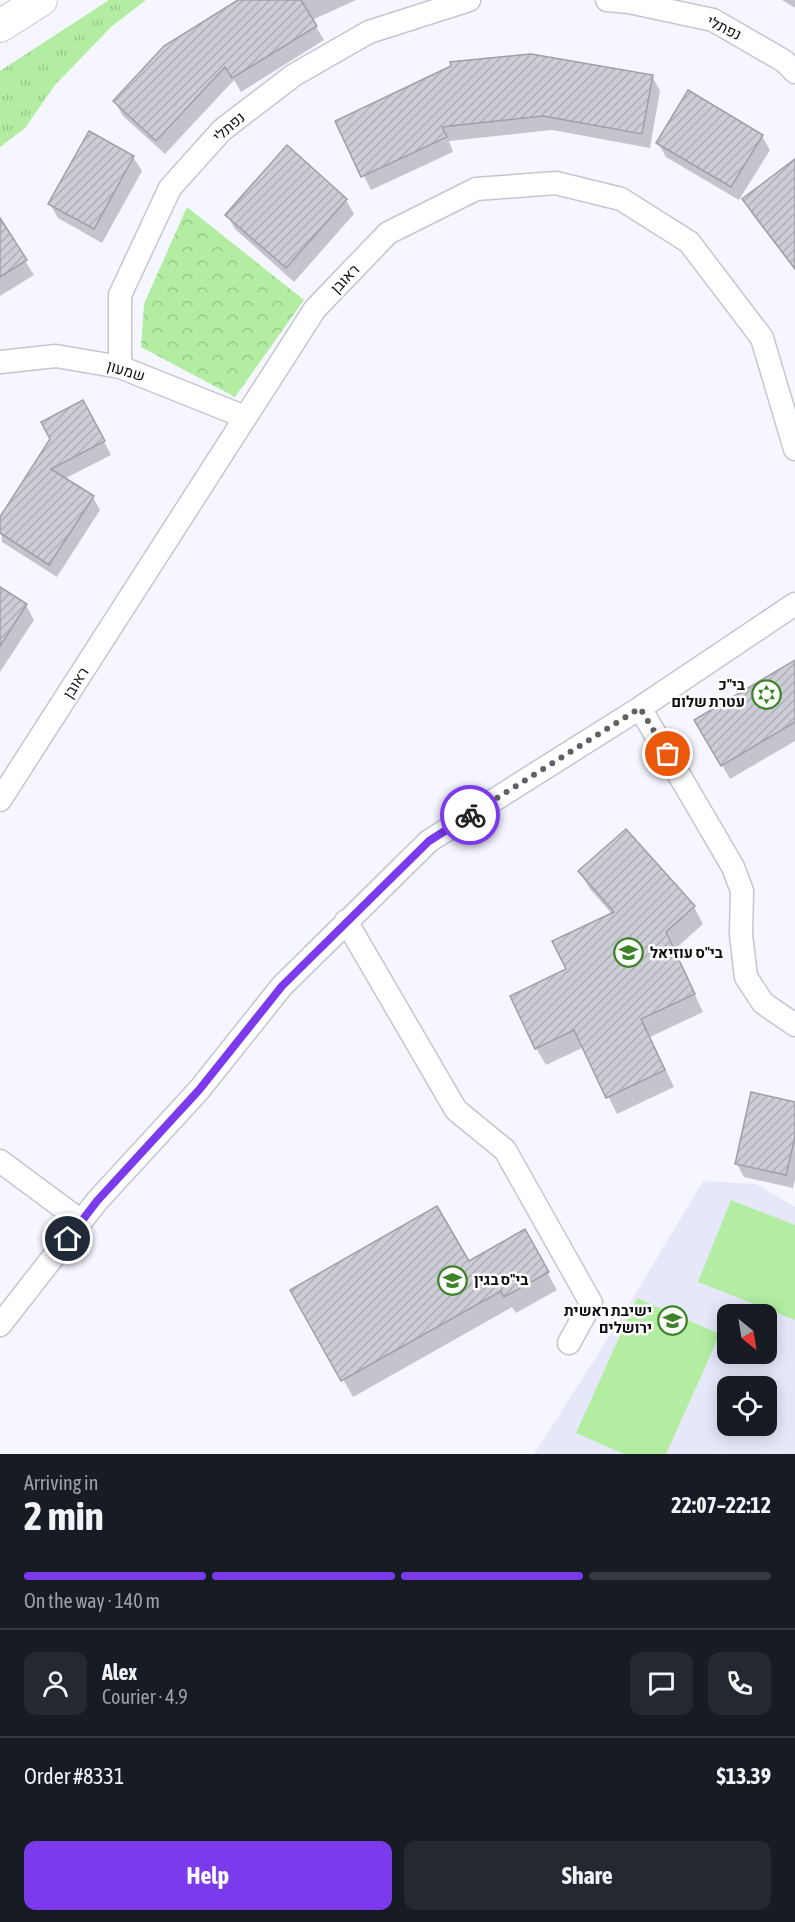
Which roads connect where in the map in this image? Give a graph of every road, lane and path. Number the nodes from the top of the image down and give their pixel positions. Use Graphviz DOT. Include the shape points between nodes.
graph roads {
  1 [pos="41,0"];
  2 [pos="469,0"];
  3 [pos="607,0"];
  4 [pos="0,26"];
  5 [pos="795,72"];
  6 [pos="0,362"];
  7 [pos="120,367"];
  8 [pos="245,417"];
  9 [pos="795,449"];
  10 [pos="795,604"];
  11 [pos="640,708"];
  12 [pos="0,800"];
  13 [pos="346,921"];
  14 [pos="795,1025"];
  15 [pos="0,1161"];
  16 [pos="81,1221"];
  17 [pos="0,1325"];
  18 [pos="569,1343"];
  1 -- 4 [label="main road"];
  2 -- 7 [label="street, נפתלי" via="369,32 294,75 222,130 170,188 120,295"];
  3 -- 5 [label="street, נפתלי" via="713,20 784,61"];
  6 -- 7 [label="street, שמעון" via="56,356"];
  7 -- 8 [label="street, שמעון"];
  8 -- 9 [label="street, ראובן" via="315,309 388,233 476,189 556,183 621,199 689,242 762,338"];
  8 -- 12 [label="street, ראובן"];
  10 -- 11 [label="street"];
  11 -- 13 [label="street" via="429,841"];
  11 -- 14 [label="street" via="733,867 742,891 741,935 746,977 763,1003"];
  13 -- 16 [label="street" via="282,986 199,1090"];
  13 -- 18 [label="street" via="456,1110 505,1150 591,1303"];
  15 -- 16 [label="street"];
  16 -- 17 [label="street"];
}
